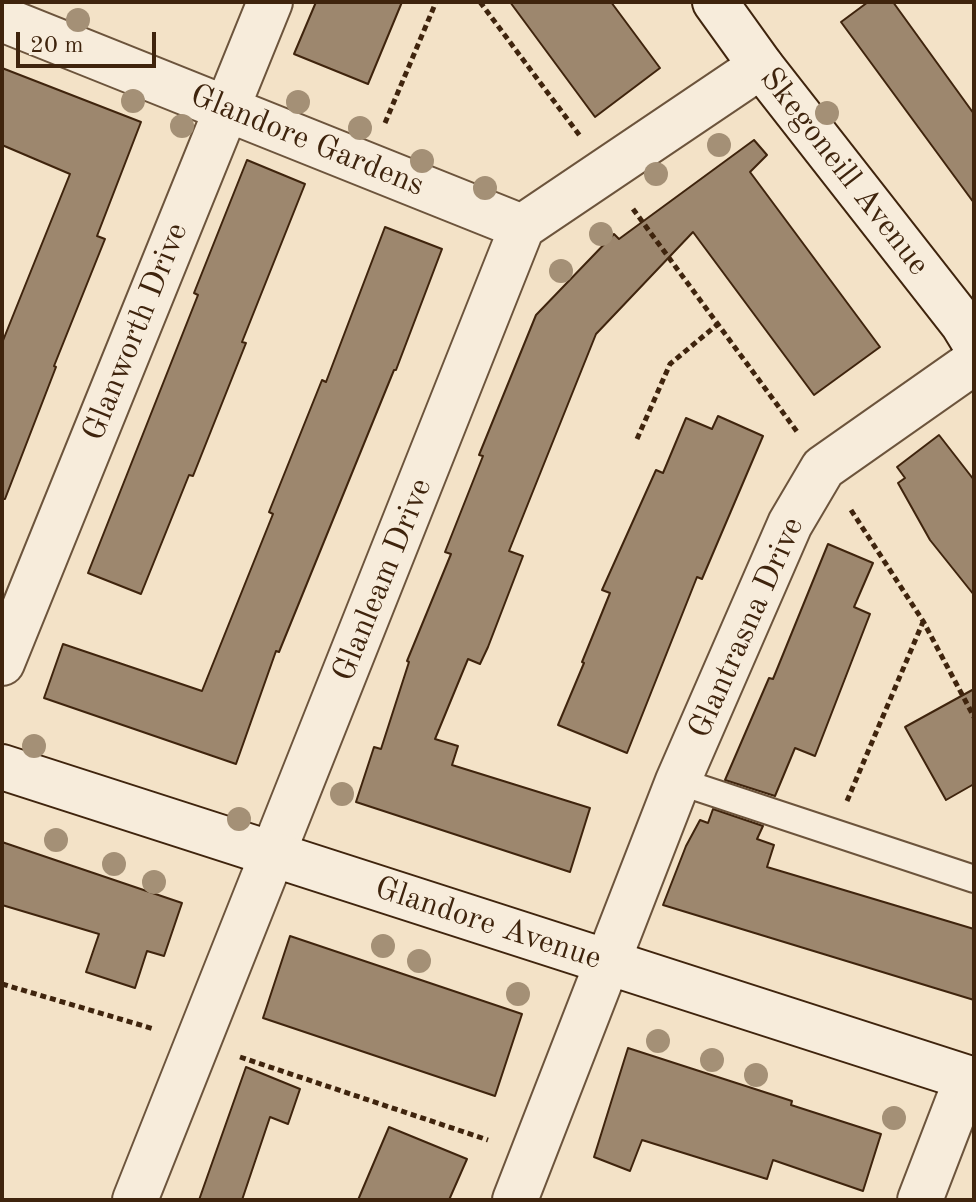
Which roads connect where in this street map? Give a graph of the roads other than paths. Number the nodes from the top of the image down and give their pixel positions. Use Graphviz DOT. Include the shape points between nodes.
graph roads {
  1 [pos="270,2"];
  2 [pos="715,2"];
  3 [pos="2,19"];
  4 [pos="761,66"];
  5 [pos="226,109"];
  6 [pos="522,227"];
  7 [pos="971,337"];
  8 [pos="2,663"];
  9 [pos="2,767"];
  10 [pos="678,781"];
  11 [pos="274,855"];
  12 [pos="974,879"];
  13 [pos="607,962"];
  14 [pos="970,1079"];
  15 [pos="135,1200"];
  16 [pos="515,1200"];
  17 [pos="920,1200"];
  1 -- 5 [label="street, Glanworth Drive"];
  2 -- 4 [label="street, Skegoneill Avenue"];
  3 -- 5 [label="street, Glandore Gardens"];
  4 -- 6 [label="street"];
  4 -- 7 [label="street, Skegoneill Avenue"];
  5 -- 6 [label="street, Glandore Gardens"];
  5 -- 8 [label="street, Glanworth Drive"];
  6 -- 11 [label="street, Glanleam Drive"];
  7 -- 10 [label="street, Glantrasna Drive" via="823,468 790,524"];
  9 -- 11 [label="street, Glandore Avenue"];
  10 -- 12 [label="lane"];
  10 -- 13 [label="street, Glantrasna Drive"];
  11 -- 13 [label="street, Glandore Avenue"];
  11 -- 15 [label="street, Glanleam Drive"];
  13 -- 14 [label="street, Glandore Avenue"];
  13 -- 16 [label="street, Glantrasna Drive"];
  14 -- 17 [label="street"];
}
